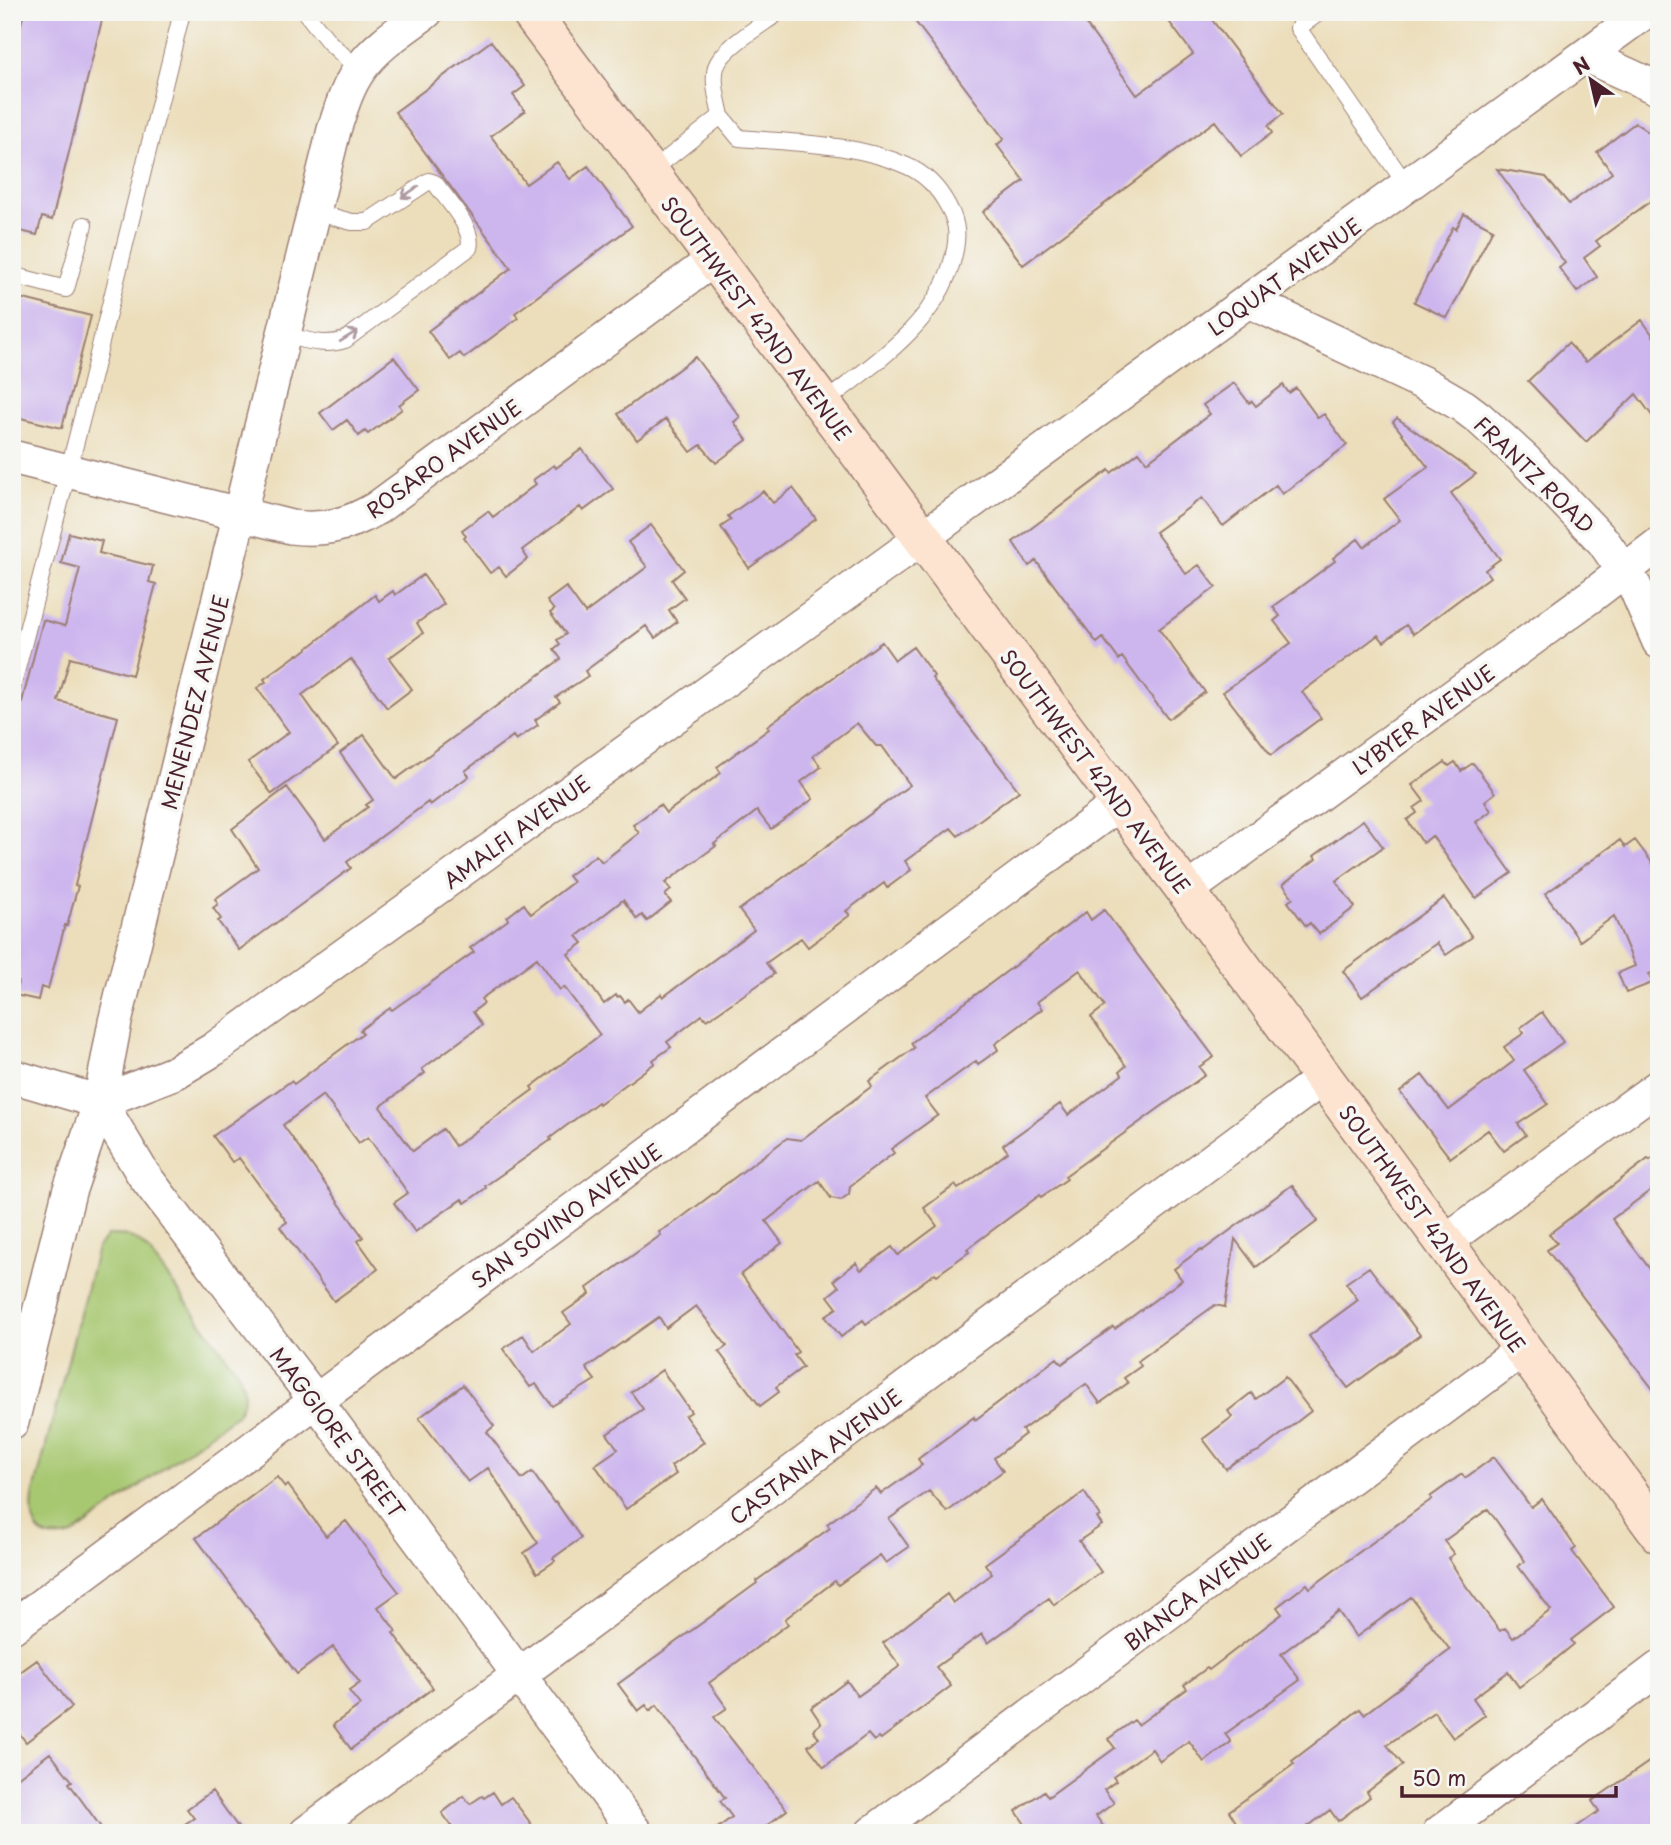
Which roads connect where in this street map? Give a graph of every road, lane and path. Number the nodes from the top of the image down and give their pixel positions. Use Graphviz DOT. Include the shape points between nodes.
graph roads {
  1 [pos="182,12"];
  2 [pos="305,12"];
  3 [pos="426,12"];
  4 [pos="530,12"];
  5 [pos="779,12"];
  6 [pos="1320,12"];
  7 [pos="1645,12"];
  8 [pos="1587,56"];
  9 [pos="359,70"];
  10 [pos="1659,89"];
  11 [pos="721,116"];
  12 [pos="649,173"];
  13 [pos="1406,186"];
  14 [pos="314,212"];
  15 [pos="84,225"];
  16 [pos="713,260"];
  17 [pos="12,275"];
  18 [pos="1249,301"];
  19 [pos="284,335"];
  20 [pos="821,405"];
  21 [pos="12,457"];
  22 [pos="69,471"];
  23 [pos="241,514"];
  24 [pos="921,538"];
  25 [pos="1659,544"];
  26 [pos="1624,570"];
  27 [pos="1659,642"];
  28 [pos="12,688"];
  29 [pos="1120,803"];
  30 [pos="1186,891"];
  31 [pos="12,1076"];
  32 [pos="1323,1078"];
  33 [pos="1659,1086"];
  34 [pos="100,1102"];
  35 [pos="1444,1242"];
  36 [pos="1522,1349"];
  37 [pos="315,1400"];
  38 [pos="12,1422"];
  39 [pos="1659,1534"];
  40 [pos="12,1627"];
  41 [pos="1659,1668"];
  42 [pos="520,1675"];
  43 [pos="306,1833"];
  44 [pos="636,1833"];
  45 [pos="872,1833"];
  46 [pos="1439,1833"];
  1 -- 22 [label="lane"];
  2 -- 9 [label="lane"];
  3 -- 9 [label="street, MENENDEZ AVENUE"];
  4 -- 12 [label="main road, SOUTHWEST 42ND AVENUE"];
  5 -- 11 [label="lane" via="731,48 716,67"];
  6 -- 13 [label="lane" via="1298,28"];
  7 -- 8 [label="street, LOQUAT AVENUE"];
  8 -- 10 [label="street"];
  8 -- 13 [label="street, LOQUAT AVENUE"];
  9 -- 14 [label="street, MENENDEZ AVENUE" via="334,130"];
  11 -- 12 [label="lane"];
  11 -- 20 [label="lane" via="739,138 844,148 906,165 943,197 957,227 954,258 938,298 897,345"];
  12 -- 16 [label="main road, SOUTHWEST 42ND AVENUE"];
  13 -- 18 [label="street, LOQUAT AVENUE"];
  14 -- 19 [label="street, MENENDEZ AVENUE"];
  19 -- 14 [label="lane, one-way" via="321,344 345,340 469,248 471,241 468,229 429,181 367,222"];
  15 -- 17 [label="lane" via="66,289"];
  16 -- 20 [label="main road, SOUTHWEST 42ND AVENUE"];
  16 -- 23 [label="street, ROSARO AVENUE" via="360,518 313,530"];
  18 -- 24 [label="street, LOQUAT AVENUE"];
  18 -- 26 [label="street, FRANTZ ROAD" via="1402,372 1463,406 1525,460 1603,541"];
  19 -- 23 [label="street, MENENDEZ AVENUE"];
  20 -- 24 [label="main road, SOUTHWEST 42ND AVENUE"];
  21 -- 22 [label="street, ROSARO AVENUE"];
  22 -- 23 [label="street, ROSARO AVENUE"];
  22 -- 28 [label="lane"];
  23 -- 34 [label="street, MENENDEZ AVENUE" via="115,1022"];
  24 -- 29 [label="main road, SOUTHWEST 42ND AVENUE"];
  24 -- 34 [label="street, AMALFI AVENUE" via="202,1057"];
  25 -- 26 [label="street, LYBYER AVENUE"];
  26 -- 27 [label="street, FRANTZ ROAD"];
  26 -- 30 [label="street, LYBYER AVENUE"];
  29 -- 30 [label="main road, SOUTHWEST 42ND AVENUE"];
  29 -- 37 [label="street, SAN SOVINO AVENUE"];
  30 -- 32 [label="main road, SOUTHWEST 42ND AVENUE"];
  31 -- 34 [label="street"];
  32 -- 35 [label="main road, SOUTHWEST 42ND AVENUE"];
  32 -- 42 [label="street, CASTANIA AVENUE"];
  33 -- 35 [label="street"];
  34 -- 37 [label="street, MAGGIORE STREET" via="143,1174"];
  34 -- 38 [label="street, MENENDEZ AVENUE" via="69,1192"];
  35 -- 36 [label="main road, SOUTHWEST 42ND AVENUE"];
  36 -- 39 [label="main road, SOUTHWEST 42ND AVENUE"];
  36 -- 45 [label="street, BIANCA AVENUE"];
  37 -- 40 [label="street, SAN SOVINO AVENUE"];
  37 -- 42 [label="street, MAGGIORE STREET"];
  41 -- 46 [label="street"];
  42 -- 43 [label="street, CASTANIA AVENUE"];
  42 -- 44 [label="street, MAGGIORE STREET"];
}
